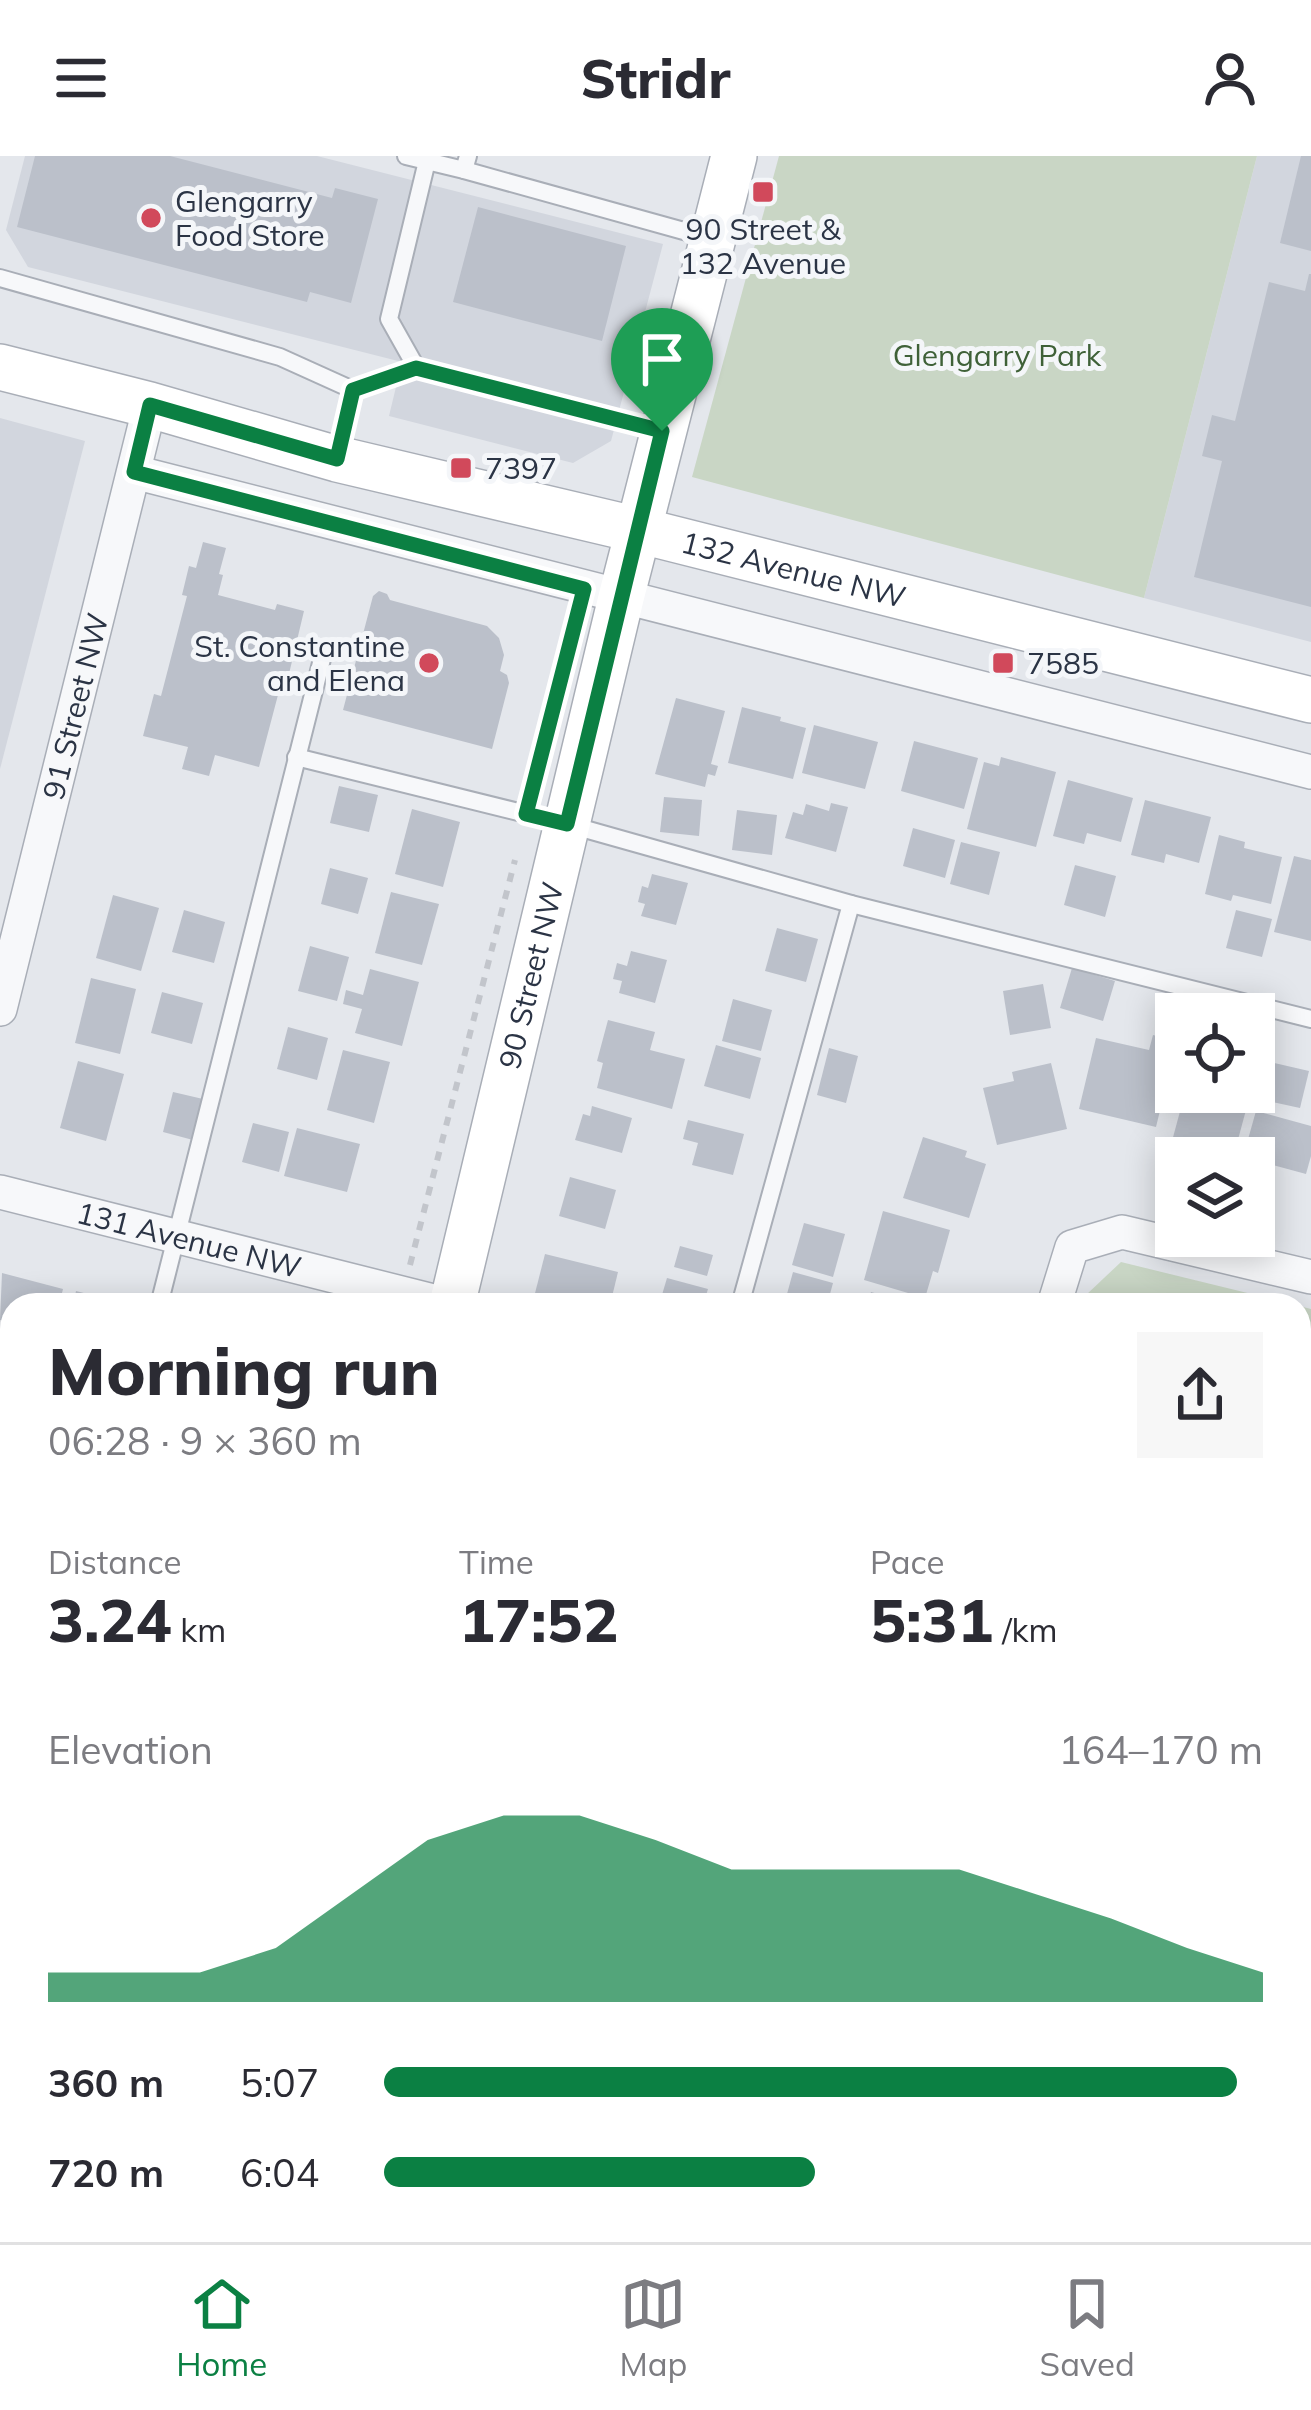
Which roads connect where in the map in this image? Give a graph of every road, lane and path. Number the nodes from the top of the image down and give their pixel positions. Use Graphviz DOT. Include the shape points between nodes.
graph roads {
  1 [pos="406,156"];
  2 [pos="734,156"];
  3 [pos="427,161"];
  4 [pos="466,163"];
  5 [pos="712,238"];
  6 [pos="0,278"];
  7 [pos="0,367"];
  8 [pos="416,368"];
  9 [pos="353,390"];
  10 [pos="150,405"];
  11 [pos="662,431"];
  12 [pos="337,459"];
  13 [pos="134,472"];
  14 [pos="638,530"];
  15 [pos="621,598"];
  16 [pos="323,655"];
  17 [pos="1311,700"];
  18 [pos="296,757"];
  19 [pos="1311,772"];
  20 [pos="547,819"];
  21 [pos="851,904"];
  22 [pos="0,1010"];
  23 [pos="1311,1018"];
  24 [pos="0,1192"];
  25 [pos="176,1237"];
  26 [pos="1311,1277"];
  27 [pos="162,1293"];
  28 [pos="403,1293"];
  29 [pos="453,1293"];
  30 [pos="743,1293"];
  31 [pos="1058,1293"];
  1 -- 3 [label="lane"];
  2 -- 5 [label="street, 90 Street NW"];
  3 -- 4 [label="lane"];
  3 -- 8 [label="lane" via="389,319"];
  4 -- 5 [label="lane"];
  5 -- 11 [label="street, 90 Street NW"];
  6 -- 9 [label="lane" via="280,357"];
  7 -- 10 [label="street, 132 Avenue NW"];
  8 -- 9 [label="lane"];
  8 -- 11 [label="lane"];
  9 -- 12 [label="lane"];
  10 -- 12 [label="street, 132 Avenue NW"];
  10 -- 13 [label="street, 91 Street NW"];
  11 -- 14 [label="street, 90 Street NW"];
  12 -- 14 [label="street, 132 Avenue NW"];
  13 -- 15 [label="street"];
  13 -- 22 [label="street, 91 Street NW"];
  14 -- 15 [label="street, 90 Street NW"];
  14 -- 17 [label="street, 132 Avenue NW"];
  15 -- 19 [label="street"];
  15 -- 20 [label="street, 90 Street NW"];
  16 -- 18 [label="lane"];
  18 -- 20 [label="lane"];
  18 -- 25 [label="lane"];
  20 -- 21 [label="lane"];
  20 -- 28 [label="path"];
  20 -- 29 [label="street, 90 Street NW"];
  21 -- 23 [label="lane"];
  21 -- 30 [label="lane"];
  24 -- 25 [label="street, 131 Avenue NW"];
  25 -- 27 [label="lane"];
  25 -- 28 [label="street, 131 Avenue NW"];
  26 -- 31 [label="street" via="1122,1232 1072,1247"];
}
